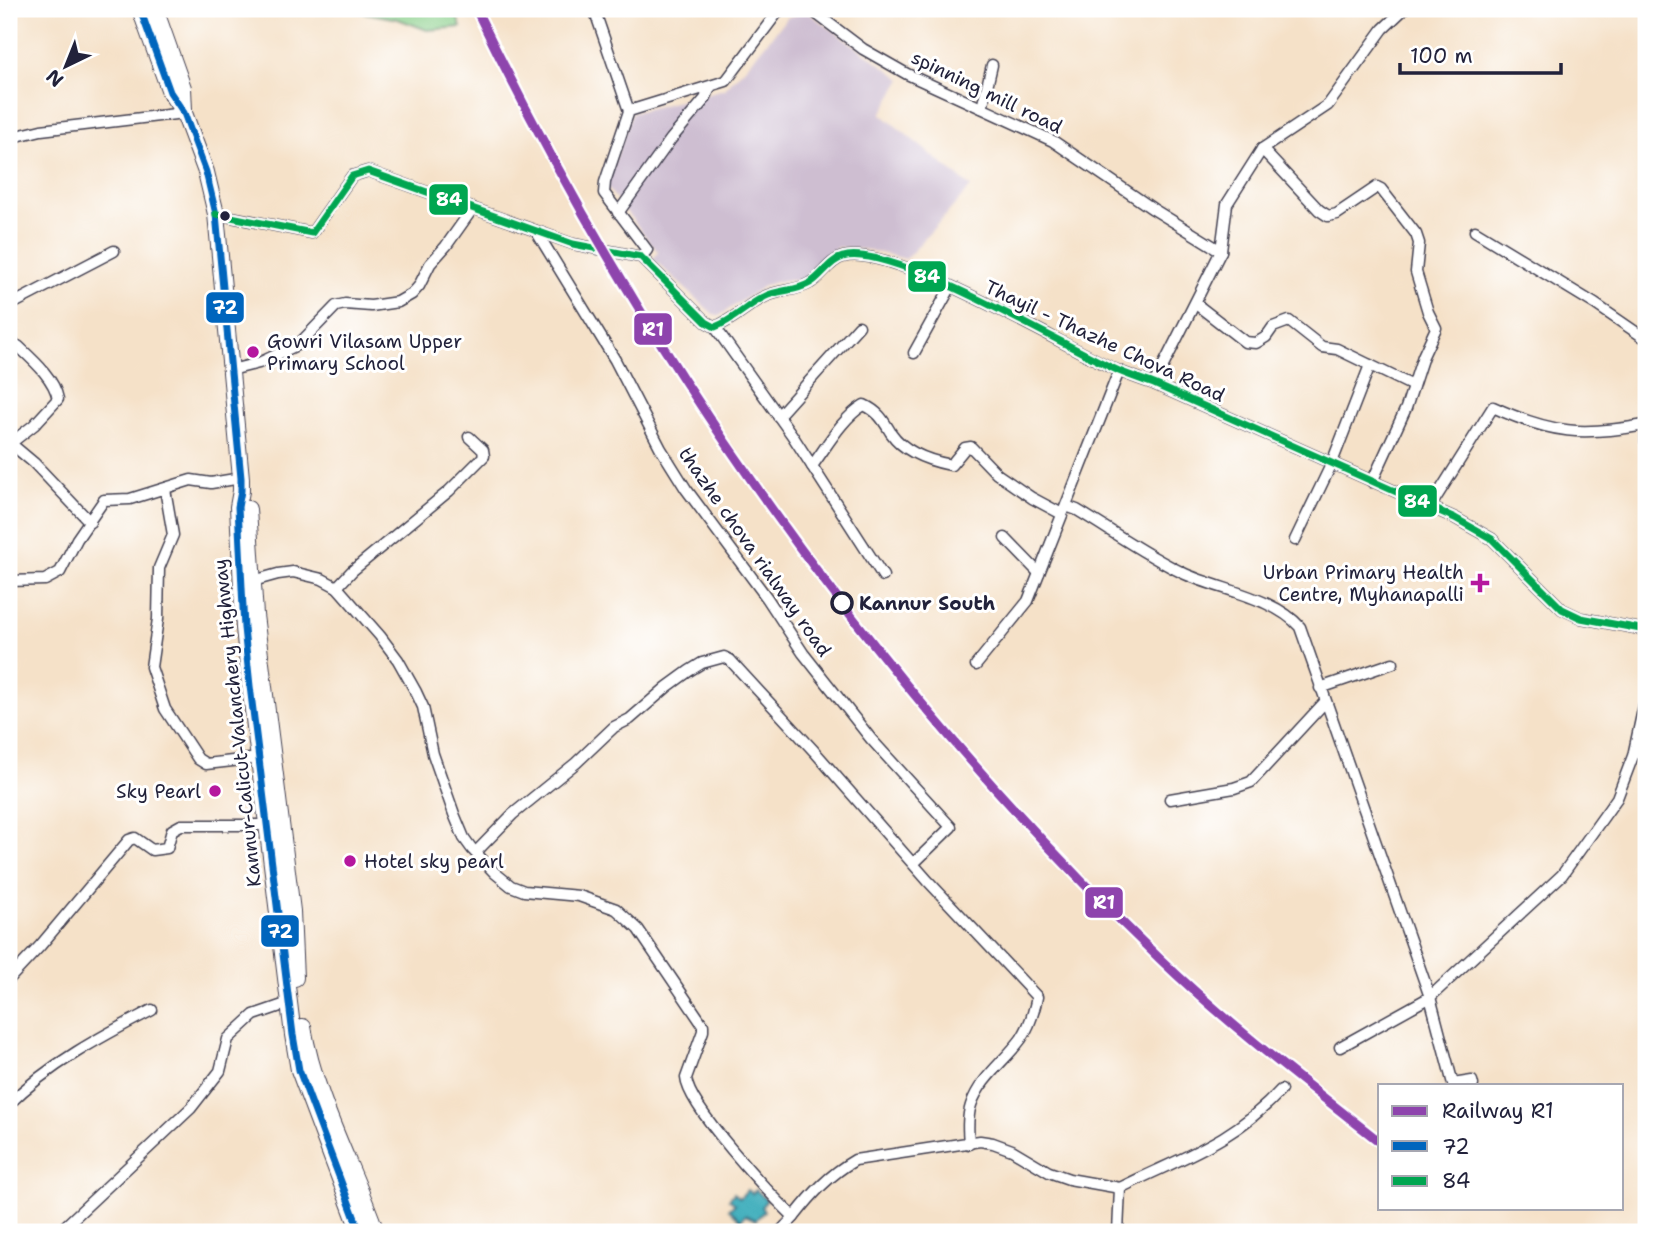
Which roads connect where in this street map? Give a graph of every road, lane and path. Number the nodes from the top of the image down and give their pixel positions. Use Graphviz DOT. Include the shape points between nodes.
graph roads {
  1 [pos="140,9"];
  2 [pos="155,9"];
  3 [pos="594,9"];
  4 [pos="780,9"];
  5 [pos="810,9"];
  6 [pos="1405,9"];
  7 [pos="992,65"];
  8 [pos="706,89"];
  9 [pos="982,108"];
  10 [pos="629,111"];
  11 [pos="184,113"];
  12 [pos="9,138"];
  13 [pos="1262,149"];
  14 [pos="473,208"];
  15 [pos="618,213"];
  16 [pos="216,214"];
  17 [pos="536,231"];
  18 [pos="1475,231"];
  19 [pos="114,251"];
  20 [pos="1221,251"];
  21 [pos="641,257"];
  22 [pos="950,288"];
  23 [pos="9,303"];
  24 [pos="1196,303"];
  25 [pos="859,326"];
  26 [pos="715,327"];
  27 [pos="1646,339"];
  28 [pos="914,353"];
  29 [pos="9,355"];
  30 [pos="1370,365"];
  31 [pos="231,370"];
  32 [pos="1119,371"];
  33 [pos="1154,384"];
  34 [pos="1413,386"];
  35 [pos="778,416"];
  36 [pos="1645,424"];
  37 [pos="469,437"];
  38 [pos="10,442"];
  39 [pos="1646,442"];
  40 [pos="1331,464"];
  41 [pos="812,466"];
  42 [pos="1372,482"];
  43 [pos="241,484"];
  44 [pos="166,489"];
  45 [pos="1430,507"];
  46 [pos="1064,510"];
  47 [pos="90,522"];
  48 [pos="1005,538"];
  49 [pos="1295,540"];
  50 [pos="1039,573"];
  51 [pos="883,576"];
  52 [pos="9,582"];
  53 [pos="247,583"];
  54 [pos="337,587"];
  55 [pos="1646,630"];
  56 [pos="1393,663"];
  57 [pos="976,665"];
  58 [pos="1320,688"];
  59 [pos="1646,696"];
  60 [pos="1325,702"];
  61 [pos="259,758"];
  62 [pos="1170,799"];
  63 [pos="267,825"];
  64 [pos="475,852"];
  65 [pos="914,863"];
  66 [pos="9,979"];
  67 [pos="1430,997"];
  68 [pos="289,1003"];
  69 [pos="152,1010"];
  70 [pos="1340,1047"];
  71 [pos="1453,1084"];
  72 [pos="1453,1084"];
  73 [pos="1473,1084"];
  74 [pos="1281,1090"];
  75 [pos="9,1104"];
  76 [pos="969,1143"];
  77 [pos="1120,1188"];
  78 [pos="794,1217"];
  79 [pos="59,1232"];
  80 [pos="360,1232"];
  81 [pos="376,1232"];
  82 [pos="780,1232"];
  83 [pos="1118,1232"];
  1 -- 11 [label="highway, Kannur-Calicut-Valanchery Highway" via="170,92"];
  2 -- 11 [label="highway, Kannur-Calicut-Valanchery Highway" via="183,89"];
  3 -- 10 [label="street"];
  4 -- 8 [label="street" via="726,81"];
  5 -- 9 [label="street, spinning mill road" via="863,49"];
  6 -- 13 [label="street" via="1383,29 1328,105"];
  7 -- 9 [label="street"];
  8 -- 10 [label="street"];
  8 -- 15 [label="street" via="710,88 705,99"];
  9 -- 20 [label="street, spinning mill road" via="1053,141"];
  10 -- 15 [label="street" via="605,182 604,193"];
  11 -- 12 [label="street"];
  11 -- 16 [label="highway, Kannur-Calicut-Valanchery Highway"];
  13 -- 20 [label="street" via="1227,204"];
  13 -- 34 [label="street" via="1328,216 1377,187 1416,234 1416,272 1436,328"];
  14 -- 16 [label="street" via="368,171 352,176 312,233"];
  14 -- 17 [label="street"];
  14 -- 31 [label="street" via="412,294 398,302 336,306 299,344"];
  15 -- 21 [label="street" via="647,250"];
  16 -- 31 [label="highway, Kannur-Calicut-Valanchery Highway"];
  17 -- 21 [label="street" via="573,244"];
  17 -- 65 [label="street, thazhe chova rialway road" via="686,489 803,653 871,739 951,827"];
  18 -- 27 [label="street"];
  19 -- 23 [label="street"];
  20 -- 24 [label="street"];
  21 -- 26 [label="street"];
  22 -- 26 [label="street, Thayil - Thazhe Chova Road" via="887,260 841,257 810,283 761,298"];
  22 -- 28 [label="street"];
  22 -- 32 [label="street, Thayil - Thazhe Chova Road"];
  24 -- 30 [label="street" via="1245,342 1256,343 1273,327 1289,321 1322,347"];
  24 -- 33 [label="street"];
  25 -- 35 [label="street"];
  26 -- 35 [label="street"];
  29 -- 38 [label="street" via="18,346 56,388 58,399"];
  30 -- 34 [label="street"];
  30 -- 40 [label="street"];
  31 -- 43 [label="highway, Kannur-Calicut-Valanchery Highway"];
  32 -- 33 [label="street, Thayil - Thazhe Chova Road"];
  32 -- 46 [label="street"];
  33 -- 40 [label="street, Thayil - Thazhe Chova Road"];
  34 -- 42 [label="street"];
  35 -- 41 [label="street"];
  36 -- 39 [label="street"];
  36 -- 45 [label="street" via="1572,432 1521,420 1493,407"];
  37 -- 54 [label="street" via="484,456"];
  38 -- 47 [label="street"];
  40 -- 42 [label="street, Thayil - Thazhe Chova Road"];
  40 -- 49 [label="street"];
  41 -- 46 [label="street" via="864,405 886,421 891,433 931,461 951,465 971,447 998,474"];
  41 -- 51 [label="street"];
  42 -- 45 [label="street, Thayil - Thazhe Chova Road"];
  43 -- 44 [label="street" via="191,480"];
  43 -- 53 [label="highway, Kannur-Calicut-Valanchery Highway" via="238,507"];
  44 -- 47 [label="street" via="130,499 104,500"];
  44 -- 61 [label="street" via="173,535 159,568 151,667 165,709 206,764"];
  45 -- 55 [label="street, Thayil - Thazhe Chova Road" via="1492,539 1562,609 1581,618"];
  46 -- 50 [label="street"];
  46 -- 58 [label="street" via="1077,510 1183,573 1294,620"];
  47 -- 52 [label="street" via="60,572 45,580"];
  48 -- 50 [label="street"];
  50 -- 57 [label="street" via="1028,601"];
  53 -- 54 [label="street" via="293,572"];
  53 -- 61 [label="highway, Kannur-Calicut-Valanchery Highway" via="244,628"];
  53 -- 81 [label="highway, Kannur-Calicut-Valanchery Highway" via="306,1044 319,1091"];
  54 -- 64 [label="street" via="408,676 423,707 454,814"];
  56 -- 58 [label="street"];
  58 -- 60 [label="street"];
  59 -- 67 [label="street" via="1633,756 1617,798 1583,846 1562,875"];
  60 -- 62 [label="street" via="1251,782"];
  60 -- 67 [label="street"];
  61 -- 63 [label="highway, Kannur-Calicut-Valanchery Highway"];
  63 -- 66 [label="street" via="181,825 172,830 167,848 152,850 135,838 129,841"];
  63 -- 68 [label="highway, Kannur-Calicut-Valanchery Highway"];
  64 -- 65 [label="street" via="614,727 689,671 724,657"];
  64 -- 78 [label="street" via="510,886 605,904 638,929 703,1024 686,1079 701,1112"];
  65 -- 76 [label="street" via="1037,997 1021,1039 992,1070 971,1103"];
  67 -- 70 [label="street"];
  67 -- 72 [label="street"];
  68 -- 79 [label="street" via="254,1015 228,1039 220,1071 191,1108"];
  68 -- 80 [label="highway, Kannur-Calicut-Valanchery Highway" via="299,1070"];
  69 -- 75 [label="street" via="68,1059"];
  71 -- 73 [label="street"];
  74 -- 77 [label="street" via="1243,1126"];
  76 -- 77 [label="street" via="993,1143 1049,1172"];
  76 -- 78 [label="street" via="855,1160 814,1191"];
  77 -- 83 [label="street"];
  78 -- 82 [label="street"];
}
